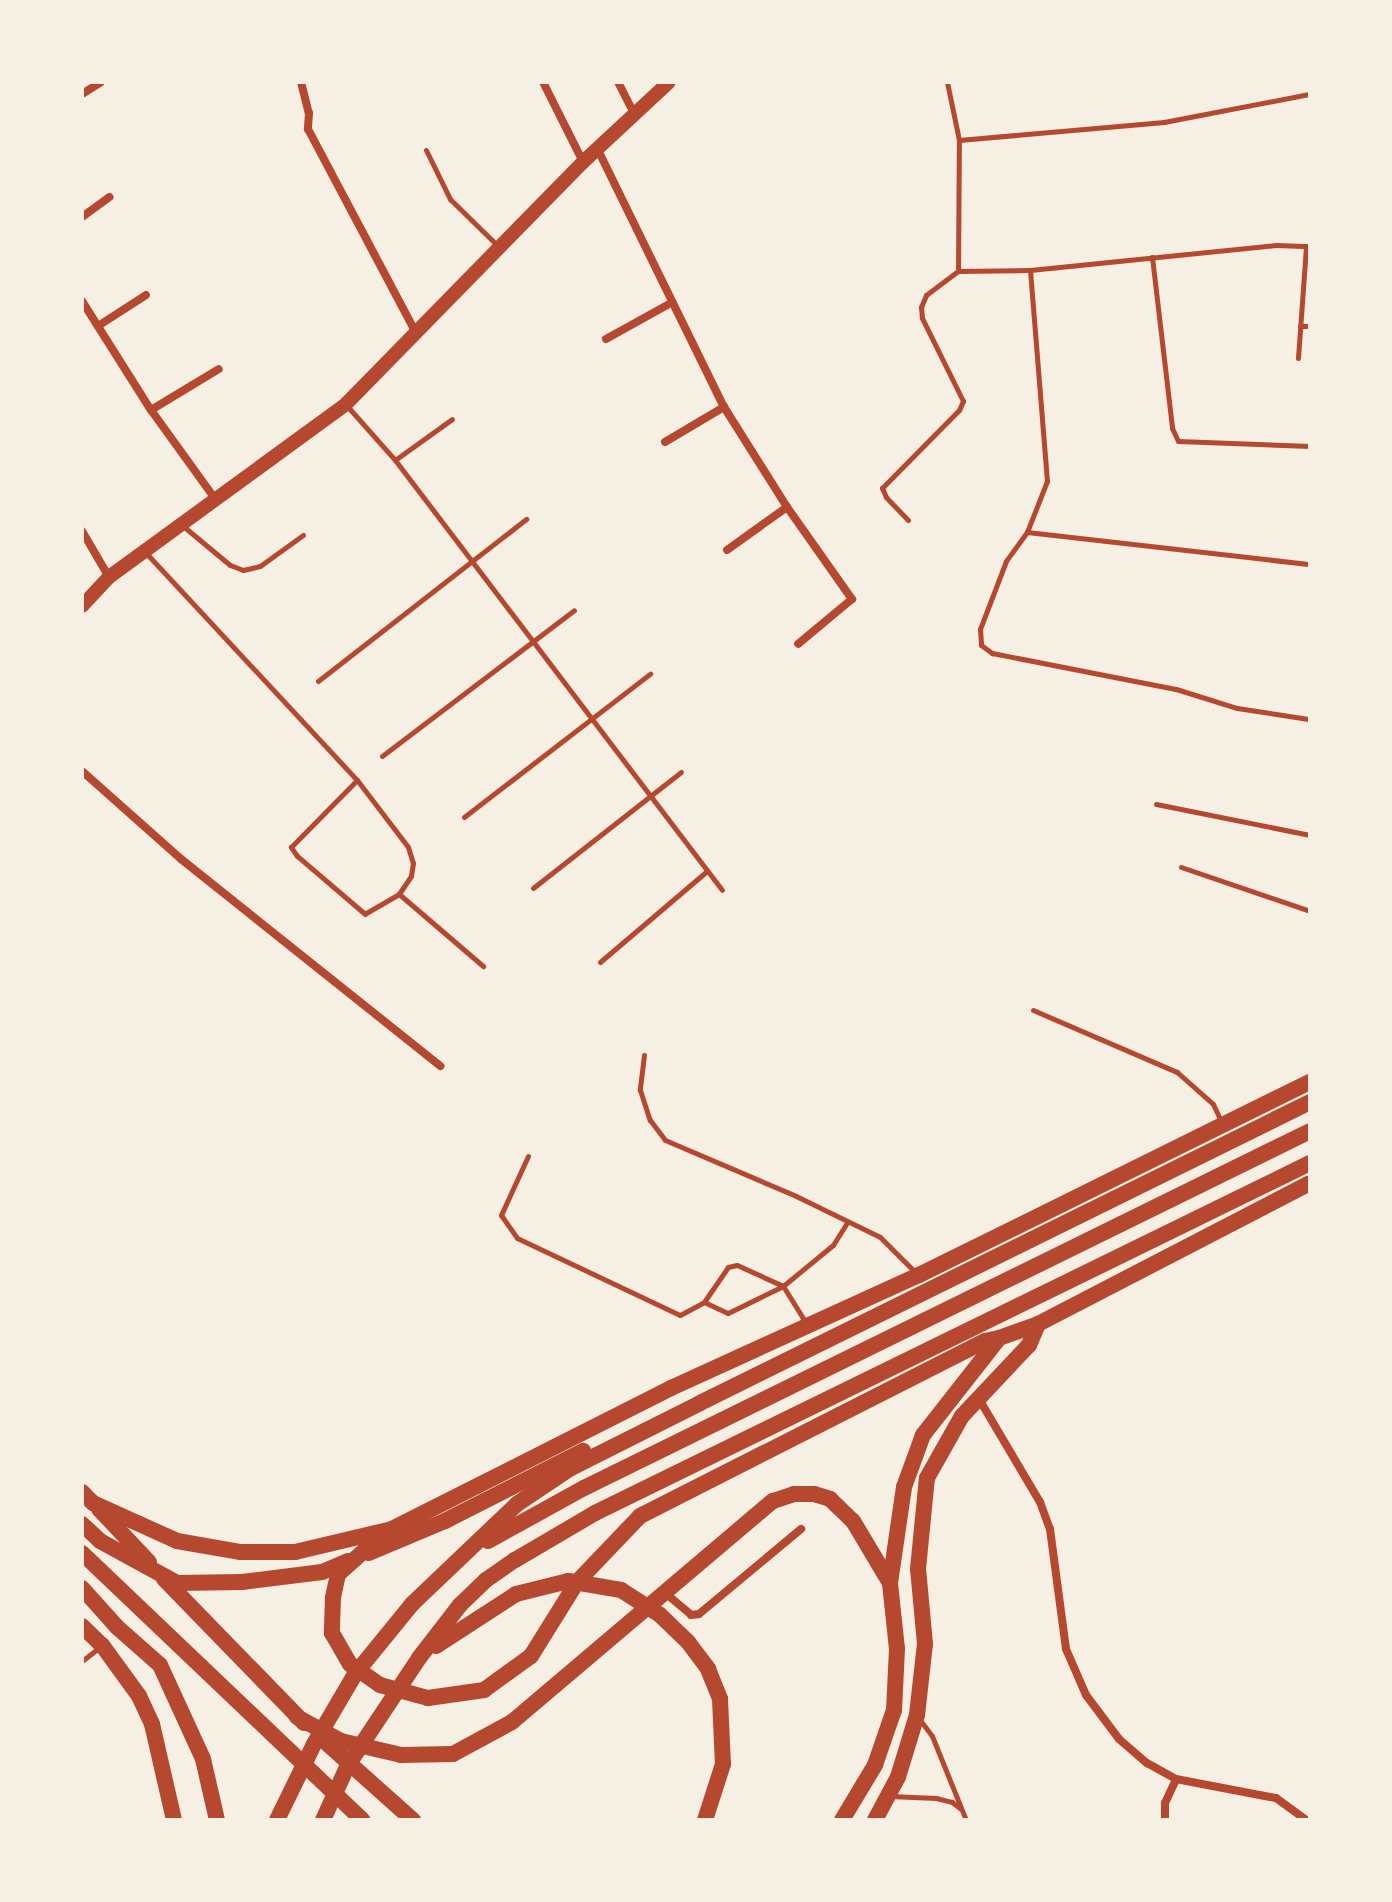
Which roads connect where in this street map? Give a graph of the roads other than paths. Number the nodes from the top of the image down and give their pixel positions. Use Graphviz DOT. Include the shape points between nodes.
graph roads {
  1 [pos="101,82"];
  2 [pos="301,82"];
  3 [pos="543,82"];
  4 [pos="618,82"];
  5 [pos="669,82"];
  6 [pos="947,82"];
  7 [pos="82,94"];
  8 [pos="1310,94"];
  9 [pos="634,113"];
  10 [pos="959,140"];
  11 [pos="597,148"];
  12 [pos="426,150"];
  13 [pos="583,162"];
  14 [pos="110,197"];
  15 [pos="82,217"];
  16 [pos="1308,246"];
  17 [pos="500,248"];
  18 [pos="1152,257"];
  19 [pos="1030,270"];
  20 [pos="958,271"];
  21 [pos="146,295"];
  22 [pos="82,301"];
  23 [pos="671,303"];
  24 [pos="98,326"];
  25 [pos="1300,326"];
  26 [pos="1310,326"];
  27 [pos="417,335"];
  28 [pos="606,339"];
  29 [pos="1298,358"];
  30 [pos="219,369"];
  31 [pos="346,404"];
  32 [pos="724,407"];
  33 [pos="151,410"];
  34 [pos="452,419"];
  35 [pos="665,442"];
  36 [pos="1310,446"];
  37 [pos="395,460"];
  38 [pos="216,500"];
  39 [pos="787,507"];
  40 [pos="526,519"];
  41 [pos="908,520"];
  42 [pos="182,525"];
  43 [pos="82,531"];
  44 [pos="1027,532"];
  45 [pos="303,535"];
  46 [pos="727,550"];
  47 [pos="145,552"];
  48 [pos="470,562"];
  49 [pos="1310,564"];
  50 [pos="109,577"];
  51 [pos="82,606"];
  52 [pos="574,610"];
  53 [pos="530,641"];
  54 [pos="798,644"];
  55 [pos="650,674"];
  56 [pos="318,681"];
  57 [pos="590,719"];
  58 [pos="1308,719"];
  59 [pos="382,756"];
  60 [pos="82,771"];
  61 [pos="681,772"];
  62 [pos="357,780"];
  63 [pos="649,795"];
  64 [pos="1156,804"];
  65 [pos="464,817"];
  66 [pos="1310,835"];
  67 [pos="1181,867"];
  68 [pos="707,871"];
  69 [pos="533,888"];
  70 [pos="722,890"];
  71 [pos="399,894"];
  72 [pos="1310,911"];
  73 [pos="600,962"];
  74 [pos="483,966"];
  75 [pos="1033,1010"];
  76 [pos="644,1055"];
  77 [pos="440,1066"];
  78 [pos="1310,1082"];
  79 [pos="1310,1102"];
  80 [pos="1223,1126"];
  81 [pos="1310,1131"];
  82 [pos="528,1156"];
  83 [pos="1310,1163"];
  84 [pos="1310,1183"];
  85 [pos="847,1223"];
  86 [pos="919,1275"];
  87 [pos="783,1286"];
  88 [pos="704,1302"];
  89 [pos="807,1324"];
  90 [pos="1038,1324"];
  91 [pos="999,1338"];
  92 [pos="978,1399"];
  93 [pos="700,1403"];
  94 [pos="88,1498"];
  95 [pos="82,1524"];
  96 [pos="392,1529"];
  97 [pos="801,1529"];
  98 [pos="82,1553"];
  99 [pos="459,1558"];
  100 [pos="890,1583"];
  101 [pos="82,1588"];
  102 [pos="663,1592"];
  103 [pos="82,1626"];
  104 [pos="102,1645"];
  105 [pos="419,1658"];
  106 [pos="82,1661"];
  107 [pos="917,1715"];
  108 [pos="297,1717"];
  109 [pos="1176,1779"];
  110 [pos="888,1796"];
  111 [pos="962,1809"];
  112 [pos="174,1820"];
  113 [pos="217,1820"];
  114 [pos="277,1820"];
  115 [pos="323,1820"];
  116 [pos="362,1820"];
  117 [pos="413,1820"];
  118 [pos="705,1820"];
  119 [pos="842,1820"];
  120 [pos="875,1820"];
  121 [pos="966,1820"];
  122 [pos="1165,1820"];
  123 [pos="1306,1820"];
  1 -- 7 [label="street"];
  2 -- 27 [label="street" via="308,129"];
  3 -- 13 [label="street"];
  4 -- 9 [label="street"];
  5 -- 9 [label="street"];
  6 -- 10 [label="lane"];
  8 -- 10 [label="lane" via="1164,122"];
  9 -- 11 [label="street"];
  10 -- 20 [label="lane"];
  11 -- 13 [label="street"];
  11 -- 23 [label="street"];
  12 -- 17 [label="lane" via="450,199"];
  13 -- 17 [label="street"];
  14 -- 15 [label="street"];
  16 -- 18 [label="lane"];
  16 -- 25 [label="lane"];
  17 -- 27 [label="street"];
  18 -- 19 [label="lane"];
  18 -- 36 [label="lane" via="1172,428 1178,441"];
  19 -- 20 [label="lane"];
  19 -- 44 [label="lane" via="1047,481"];
  20 -- 41 [label="lane" via="926,295 921,307 963,401 882,488"];
  21 -- 24 [label="street"];
  22 -- 24 [label="street"];
  23 -- 28 [label="street"];
  23 -- 32 [label="street"];
  24 -- 33 [label="street"];
  25 -- 26 [label="lane"];
  25 -- 29 [label="lane"];
  27 -- 31 [label="street"];
  30 -- 33 [label="street"];
  31 -- 37 [label="lane"];
  31 -- 38 [label="street"];
  32 -- 35 [label="street"];
  32 -- 39 [label="street"];
  33 -- 38 [label="street"];
  34 -- 37 [label="lane"];
  37 -- 48 [label="lane"];
  38 -- 42 [label="street"];
  39 -- 46 [label="street"];
  39 -- 54 [label="street" via="852,599"];
  40 -- 48 [label="lane"];
  42 -- 45 [label="lane" via="243,570 260,566"];
  42 -- 47 [label="street"];
  43 -- 50 [label="street"];
  44 -- 49 [label="lane"];
  44 -- 58 [label="lane" via="1006,561 980,629 981,645 992,653"];
  47 -- 50 [label="street"];
  47 -- 62 [label="lane"];
  48 -- 53 [label="lane"];
  48 -- 56 [label="lane"];
  50 -- 51 [label="street"];
  52 -- 53 [label="lane"];
  53 -- 57 [label="lane"];
  53 -- 59 [label="lane"];
  55 -- 57 [label="lane"];
  57 -- 63 [label="lane"];
  57 -- 65 [label="lane"];
  60 -- 77 [label="street" via="181,859"];
  61 -- 63 [label="lane"];
  62 -- 71 [label="lane" via="408,847 411,876"];
  62 -- 71 [label="lane" via="292,849 365,914"];
  63 -- 68 [label="lane"];
  63 -- 69 [label="lane"];
  64 -- 66 [label="lane"];
  67 -- 72 [label="lane"];
  68 -- 70 [label="lane"];
  68 -- 73 [label="lane"];
  71 -- 74 [label="lane"];
  75 -- 80 [label="lane" via="1177,1072 1213,1104"];
  76 -- 85 [label="lane" via="640,1090 650,1120 665,1140"];
  78 -- 80 [label="main road"];
  79 -- 93 [label="main road"];
  80 -- 86 [label="main road"];
  81 -- 99 [label="main road" via="573,1494"];
  82 -- 88 [label="lane" via="501,1215 517,1238 680,1315"];
  83 -- 105 [label="main road" via="595,1513 486,1580"];
  84 -- 90 [label="main road"];
  85 -- 86 [label="lane" via="880,1237"];
  85 -- 87 [label="lane" via="833,1245"];
  86 -- 89 [label="main road"];
  87 -- 88 [label="lane" via="728,1313"];
  87 -- 88 [label="lane" via="737,1265 728,1267"];
  87 -- 89 [label="lane"];
  89 -- 96 [label="main road"];
  90 -- 91 [label="main road"];
  90 -- 92 [label="main road" via="1029,1345"];
  91 -- 96 [label="main road" via="640,1516 577,1582 531,1656 484,1690 428,1698 380,1685 350,1664 332,1633 338,1574"];
  91 -- 100 [label="main road" via="923,1435 913,1457"];
  92 -- 107 [label="main road" via="962,1416 927,1478 918,1569 925,1644"];
  92 -- 109 [label="street" via="1040,1502 1050,1529 1066,1649 1086,1695 1119,1739"];
  93 -- 95 [label="main road" via="562,1460 445,1521 322,1572 177,1583 100,1541"];
  93 -- 99 [label="main road" via="571,1468 517,1504"];
  94 -- 96 [label="main road" via="177,1541 241,1552 295,1552"];
  94 -- 108 [label="main road"];
  97 -- 102 [label="street" via="699,1614 685,1611"];
  98 -- 116 [label="main road"];
  99 -- 114 [label="main road" via="412,1604 355,1674"];
  100 -- 102 [label="main road" via="853,1521 830,1499 794,1494 773,1501"];
  100 -- 119 [label="main road" via="897,1649 894,1710 875,1765"];
  101 -- 113 [label="main road" via="160,1665 203,1759"];
  102 -- 108 [label="main road" via="512,1722 453,1754 401,1755 341,1741"];
  103 -- 104 [label="main road"];
  104 -- 106 [label="lane"];
  104 -- 112 [label="main road" via="152,1724"];
  105 -- 115 [label="main road" via="348,1765"];
  105 -- 118 [label="main road" via="516,1594 568,1581 621,1590 660,1615 688,1642 708,1669 720,1699 723,1764"];
  107 -- 110 [label="main road"];
  107 -- 111 [label="lane" via="932,1736"];
  108 -- 117 [label="main road"];
  109 -- 122 [label="street" via="1165,1803"];
  109 -- 123 [label="street" via="1276,1798"];
  110 -- 111 [label="lane" via="936,1798"];
  110 -- 120 [label="main road"];
  111 -- 121 [label="lane"];
}
